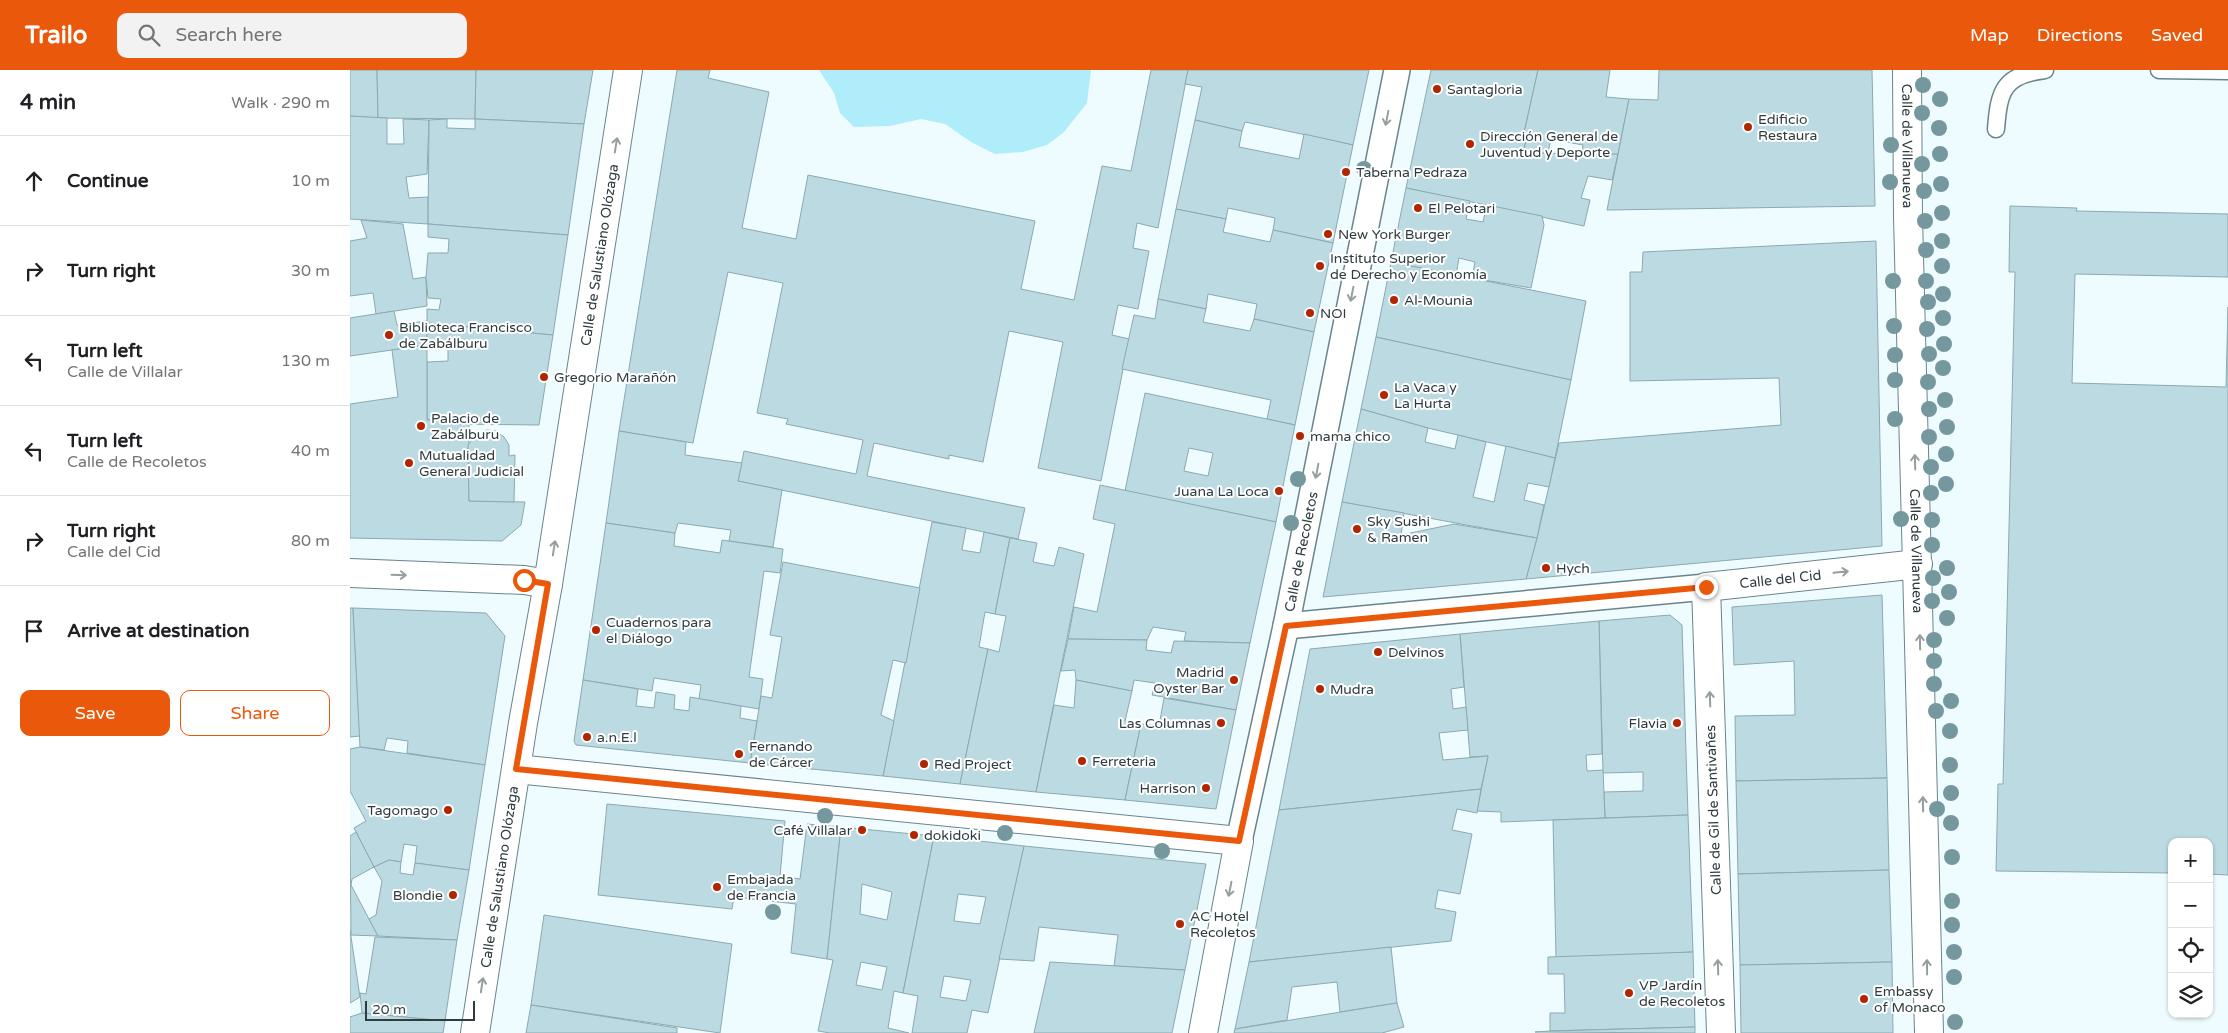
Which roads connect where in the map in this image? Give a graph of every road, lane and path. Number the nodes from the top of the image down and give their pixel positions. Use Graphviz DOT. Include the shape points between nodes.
graph roads {
  1 [pos="628,70"];
  2 [pos="1397,70"];
  3 [pos="1907,70"];
  4 [pos="2045,70"];
  5 [pos="2159,70"];
  6 [pos="2228,71"];
  7 [pos="1996,129"];
  8 [pos="1918,564"];
  9 [pos="350,573"];
  10 [pos="548,584"];
  11 [pos="1706,587"];
  12 [pos="1286,626"];
  13 [pos="516,769"];
  14 [pos="1239,841"];
  15 [pos="475,1033"];
  16 [pos="1203,1033"];
  17 [pos="1721,1033"];
  18 [pos="1929,1033"];
  10 -- 1 [label="street, Calle de Salustiano Olózaga, one-way"];
  2 -- 12 [label="street, Calle de Recoletos, one-way"];
  8 -- 3 [label="street, Calle de Villanueva, one-way"];
  4 -- 7 [label="lane" via="2023,74 2008,84 1998,100"];
  5 -- 6 [label="lane"];
  11 -- 8 [label="street, Calle del Cid, one-way"];
  18 -- 8 [label="street, Calle de Villanueva, one-way"];
  9 -- 10 [label="street, one-way" via="524,580"];
  10 -- 13 [label="street, Calle de Salustiano Olózaga"];
  11 -- 12 [label="street, Calle del Cid"];
  17 -- 11 [label="street, Calle de Gil de Santivañes, one-way"];
  12 -- 14 [label="street, Calle de Recoletos"];
  13 -- 14 [label="street"];
  15 -- 13 [label="street, Calle de Salustiano Olózaga, one-way"];
  14 -- 16 [label="street, Calle de Recoletos, one-way"];
}
